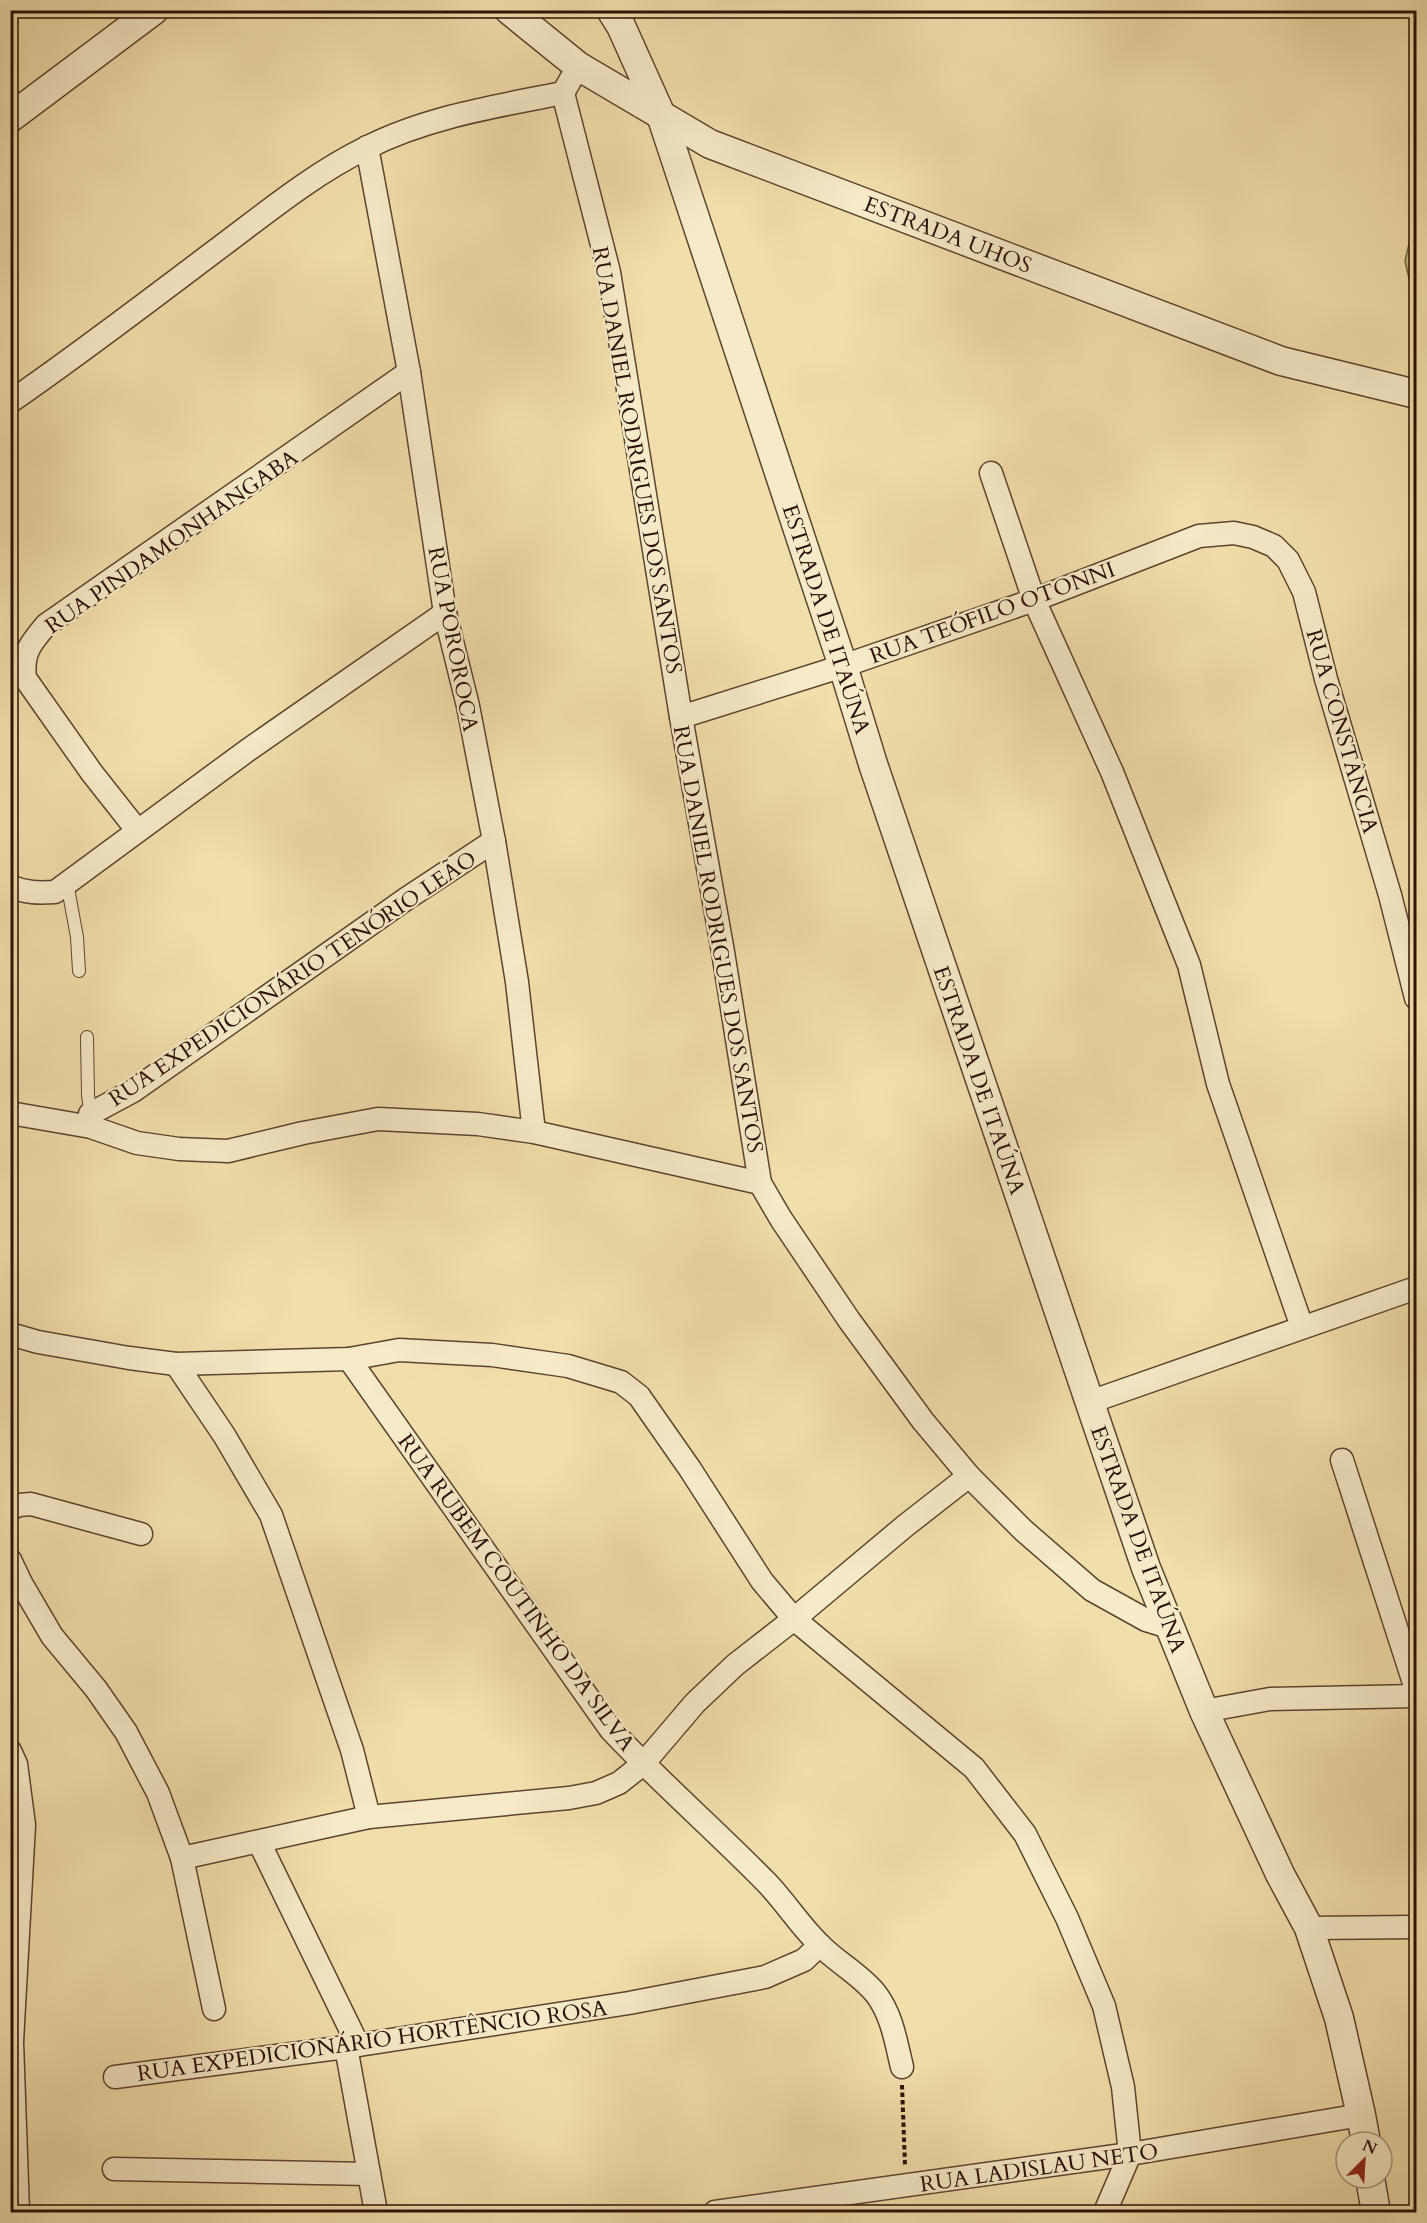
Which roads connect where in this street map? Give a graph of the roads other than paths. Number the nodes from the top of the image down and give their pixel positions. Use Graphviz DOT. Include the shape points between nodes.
graph roads {
  1 [pos="154,10"];
  2 [pos="509,10"];
  3 [pos="611,10"];
  4 [pos="578,66"];
  5 [pos="563,93"];
  6 [pos="661,115"];
  7 [pos="10,118"];
  8 [pos="367,147"];
  9 [pos="409,372"];
  10 [pos="1410,392"];
  11 [pos="10,402"];
  12 [pos="991,473"];
  13 [pos="1199,536"];
  14 [pos="1034,600"];
  15 [pos="445,613"];
  16 [pos="843,666"];
  17 [pos="681,717"];
  18 [pos="138,830"];
  19 [pos="494,841"];
  20 [pos="68,884"];
  21 [pos="10,886"];
  22 [pos="79,971"];
  23 [pos="1416,998"];
  24 [pos="87,1037"];
  25 [pos="10,1113"];
  26 [pos="91,1120"];
  27 [pos="534,1132"];
  28 [pos="760,1183"];
  29 [pos="1416,1288"];
  30 [pos="1302,1327"];
  31 [pos="10,1334"];
  32 [pos="349,1359"];
  33 [pos="176,1364"];
  34 [pos="1090,1402"];
  35 [pos="1342,1460"];
  36 [pos="969,1476"];
  37 [pos="10,1509"];
  38 [pos="141,1534"];
  39 [pos="10,1560"];
  40 [pos="794,1619"];
  41 [pos="1169,1627"];
  42 [pos="1416,1689"];
  43 [pos="1416,1696"];
  44 [pos="1204,1711"];
  45 [pos="10,1751"];
  46 [pos="643,1764"];
  47 [pos="369,1817"];
  48 [pos="259,1842"];
  49 [pos="182,1858"];
  50 [pos="1309,1928"];
  51 [pos="1416,1928"];
  52 [pos="820,1946"];
  53 [pos="214,2009"];
  54 [pos="352,2046"];
  55 [pos="902,2067"];
  56 [pos="115,2077"];
  57 [pos="1363,2128"];
  58 [pos="1130,2154"];
  59 [pos="114,2169"];
  60 [pos="369,2174"];
  61 [pos="1372,2190"];
  62 [pos="18,2212"];
  63 [pos="376,2212"];
  64 [pos="715,2212"];
  65 [pos="1106,2212"];
  66 [pos="1376,2212"];
  1 -- 7 [label="street"];
  2 -- 4 [label="street, ESTRADA UHOS"];
  3 -- 6 [label="street, ESTRADA DE ITAÚNA"];
  4 -- 5 [label="street"];
  4 -- 6 [label="street, ESTRADA UHOS"];
  5 -- 8 [label="street" via="419,126"];
  5 -- 17 [label="street, RUA DANIEL RODRIGUES DOS SANTOS" via="609,272"];
  6 -- 10 [label="street, ESTRADA UHOS" via="710,144 1281,361"];
  6 -- 16 [label="street, ESTRADA DE ITAÚNA"];
  8 -- 9 [label="street, RUA POROROCA"];
  8 -- 11 [label="street" via="263,215"];
  9 -- 15 [label="street, RUA POROROCA"];
  9 -- 18 [label="street, RUA PINDAMONHANGABA" via="46,625 31,642 23,661 25,678"];
  12 -- 14 [label="street"];
  13 -- 14 [label="street, RUA TEÓFILO OTONNI"];
  13 -- 23 [label="street, RUA CONSTÂNCIA" via="1234,533 1274,546 1288,560 1305,592"];
  14 -- 16 [label="street, RUA TEÓFILO OTONNI"];
  14 -- 30 [label="street" via="1112,772 1189,965 1218,1084"];
  15 -- 18 [label="street"];
  15 -- 19 [label="street, RUA POROROCA"];
  16 -- 17 [label="street, RUA TEÓFILO OTONNI"];
  16 -- 34 [label="street, ESTRADA DE ITAÚNA" via="876,775"];
  17 -- 28 [label="street, RUA DANIEL RODRIGUES DOS SANTOS"];
  18 -- 20 [label="street"];
  19 -- 26 [label="street, RUA EXPEDICIONÁRIO TENÓRIO LEÃO"];
  19 -- 27 [label="street, RUA POROROCA" via="517,982"];
  20 -- 21 [label="street" via="55,892 38,893"];
  20 -- 22 [label="lane"];
  24 -- 26 [label="lane"];
  25 -- 26 [label="street"];
  26 -- 27 [label="street" via="137,1143 228,1151 378,1119 478,1124"];
  27 -- 28 [label="street"];
  28 -- 36 [label="street, RUA DANIEL RODRIGUES DOS SANTOS" via="849,1320"];
  29 -- 30 [label="street"];
  30 -- 34 [label="street"];
  31 -- 33 [label="street"];
  32 -- 33 [label="street"];
  32 -- 40 [label="street" via="399,1350 492,1355 568,1366 621,1382 639,1396 658,1422 762,1581"];
  32 -- 46 [label="street, RUA RUBEM COUTINHO DA SILVA" via="611,1730"];
  33 -- 47 [label="street" via="271,1515 352,1750"];
  34 -- 41 [label="street, ESTRADA DE ITAÚNA"];
  35 -- 42 [label="street"];
  36 -- 40 [label="street"];
  36 -- 41 [label="street, RUA DANIEL RODRIGUES DOS SANTOS" via="1092,1590 1146,1620"];
  37 -- 38 [label="street" via="31,1504"];
  39 -- 49 [label="street" via="52,1636 126,1732 158,1793"];
  40 -- 46 [label="street" via="735,1665 695,1703"];
  40 -- 58 [label="street" via="974,1768 1025,1834 1067,1918 1104,2006 1123,2087"];
  41 -- 44 [label="street, ESTRADA DE ITAÚNA"];
  43 -- 44 [label="street" via="1270,1699"];
  44 -- 50 [label="street, ESTRADA DE ITAÚNA"];
  45 -- 62 [label="street" via="16,1764 24,1826 12,2042"];
  46 -- 47 [label="street" via="619,1783 596,1793"];
  46 -- 52 [label="street, RUA RUBEM COUTINHO DA SILVA" via="770,1886"];
  47 -- 48 [label="street"];
  48 -- 49 [label="street"];
  48 -- 54 [label="street"];
  49 -- 53 [label="street"];
  50 -- 51 [label="street"];
  50 -- 57 [label="street, ESTRADA DE ITAÚNA" via="1339,2018"];
  52 -- 54 [label="street, RUA EXPEDICIONÁRIO HORTÊNCIO ROSA" via="804,1960 765,1977 629,2003"];
  52 -- 55 [label="street, RUA RUBEM COUTINHO DA SILVA" via="876,1994 889,2017"];
  54 -- 56 [label="street, RUA EXPEDICIONÁRIO HORTÊNCIO ROSA"];
  54 -- 60 [label="street"];
  57 -- 58 [label="street, RUA LADISLAU NETO"];
  58 -- 64 [label="street, RUA LADISLAU NETO"];
  58 -- 65 [label="street"];
  59 -- 60 [label="street"];
  60 -- 63 [label="street"];
  61 -- 66 [label="street"];
}
